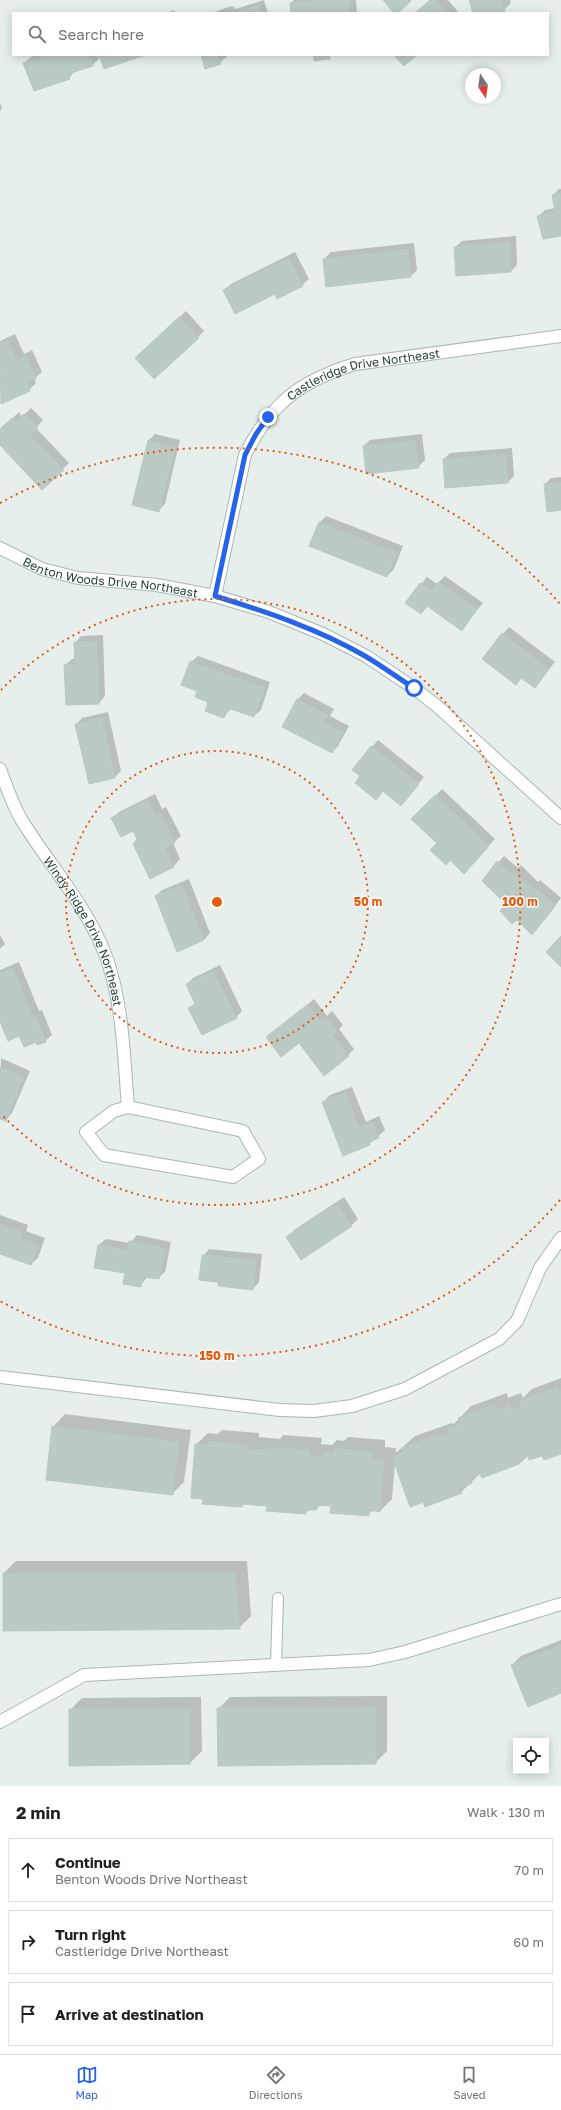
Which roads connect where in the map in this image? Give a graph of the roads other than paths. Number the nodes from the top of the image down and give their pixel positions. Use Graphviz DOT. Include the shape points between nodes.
graph roads {
  1 [pos="561,336"];
  2 [pos="0,548"];
  3 [pos="215,596"];
  4 [pos="0,769"];
  5 [pos="561,818"];
  6 [pos="128,1107"];
  7 [pos="561,1238"];
  8 [pos="0,1377"];
  9 [pos="278,1598"];
  10 [pos="561,1604"];
  11 [pos="276,1665"];
  12 [pos="0,1722"];
  1 -- 3 [label="street, Castleridge Drive Northeast" via="355,364 325,373 298,388 268,417 245,455"];
  2 -- 3 [label="street, Benton Woods Drive Northeast" via="42,568 78,578 157,585"];
  3 -- 5 [label="street, Benton Woods Drive Northeast" via="269,612 323,634 366,656 437,706"];
  4 -- 6 [label="street, Windy Ridge Drive Northeast" via="21,818 88,920 107,959 119,1004"];
  6 -- 6 [label="street" via="243,1132 259,1159 233,1176 104,1155 86,1132 114,1111"];
  7 -- 8 [label="street" via="540,1268 517,1321 499,1339 404,1389 352,1406 314,1411 280,1410"];
  9 -- 11 [label="lane"];
  10 -- 11 [label="street" via="398,1654 369,1660"];
  11 -- 12 [label="street" via="84,1675"];
}
